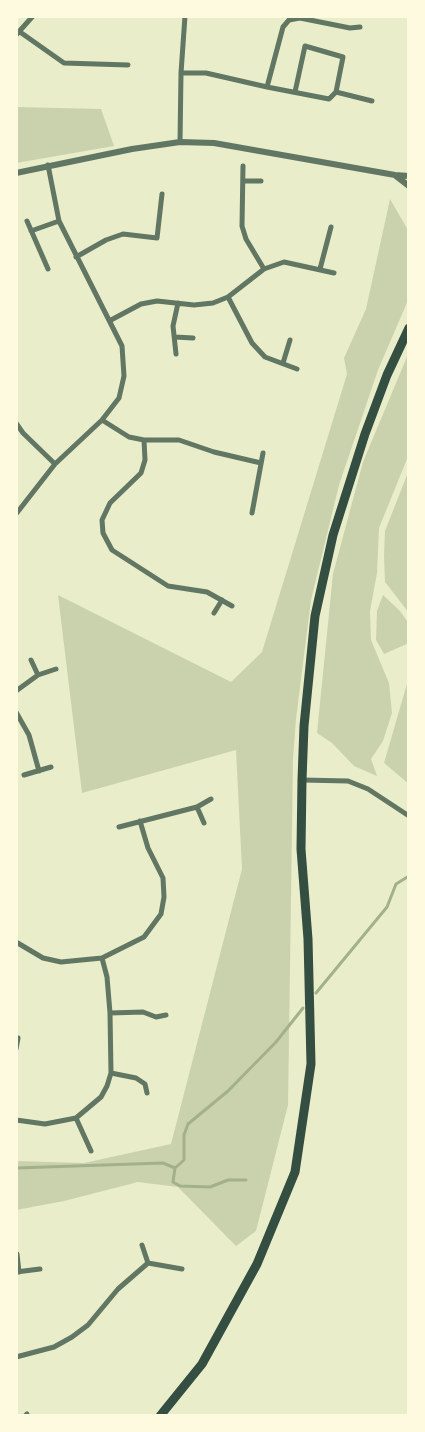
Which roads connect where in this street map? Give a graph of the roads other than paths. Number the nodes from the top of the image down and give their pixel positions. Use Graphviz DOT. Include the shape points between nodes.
graph roads {
  1 [pos="33,16"];
  2 [pos="185,16"];
  3 [pos="360,27"];
  4 [pos="18,33"];
  5 [pos="128,65"];
  6 [pos="181,72"];
  7 [pos="267,87"];
  8 [pos="295,92"];
  9 [pos="336,92"];
  10 [pos="372,101"];
  11 [pos="180,142"];
  12 [pos="48,165"];
  13 [pos="243,166"];
  14 [pos="16,173"];
  15 [pos="395,175"];
  16 [pos="409,176"];
  17 [pos="243,181"];
  18 [pos="261,181"];
  19 [pos="409,186"];
  20 [pos="162,194"];
  21 [pos="27,221"];
  22 [pos="59,221"];
  23 [pos="331,227"];
  24 [pos="31,231"];
  25 [pos="76,257"];
  26 [pos="48,269"];
  27 [pos="264,269"];
  28 [pos="320,269"];
  29 [pos="334,273"];
  30 [pos="228,298"];
  31 [pos="178,302"];
  32 [pos="111,320"];
  33 [pos="409,328"];
  34 [pos="175,337"];
  35 [pos="193,338"];
  36 [pos="290,340"];
  37 [pos="176,354"];
  38 [pos="283,364"];
  39 [pos="297,368"];
  40 [pos="102,420"];
  41 [pos="16,422"];
  42 [pos="144,440"];
  43 [pos="263,453"];
  44 [pos="261,463"];
  45 [pos="55,464"];
  46 [pos="252,513"];
  47 [pos="16,514"];
  48 [pos="222,600"];
  49 [pos="232,606"];
  50 [pos="214,612"];
  51 [pos="31,660"];
  52 [pos="56,669"];
  53 [pos="38,675"];
  54 [pos="16,692"];
  55 [pos="16,712"];
  56 [pos="51,767"];
  57 [pos="38,770"];
  58 [pos="24,775"];
  59 [pos="302,780"];
  60 [pos="211,799"];
  61 [pos="197,807"];
  62 [pos="409,816"];
  63 [pos="140,821"];
  64 [pos="204,823"];
  65 [pos="119,826"];
  66 [pos="16,942"];
  67 [pos="102,958"];
  68 [pos="110,1013"];
  69 [pos="166,1014"];
  70 [pos="18,1038"];
  71 [pos="16,1048"];
  72 [pos="111,1072"];
  73 [pos="147,1093"];
  74 [pos="76,1118"];
  75 [pos="16,1120"];
  76 [pos="91,1151"];
  77 [pos="142,1245"];
  78 [pos="16,1254"];
  79 [pos="148,1263"];
  80 [pos="40,1269"];
  81 [pos="182,1269"];
  82 [pos="18,1272"];
  83 [pos="16,1356"];
  84 [pos="160,1416"];
  1 -- 4 [label="street"];
  2 -- 6 [label="street"];
  3 -- 7 [label="street" via="300,18 289,20 283,27"];
  4 -- 5 [label="street" via="64,63"];
  6 -- 7 [label="street" via="206,73"];
  6 -- 11 [label="street"];
  7 -- 8 [label="street"];
  8 -- 9 [label="street" via="329,99"];
  8 -- 9 [label="street" via="305,46 343,57"];
  9 -- 10 [label="street"];
  11 -- 12 [label="street"];
  11 -- 15 [label="street" via="214,143"];
  12 -- 14 [label="street"];
  12 -- 22 [label="street"];
  13 -- 17 [label="street"];
  15 -- 16 [label="street"];
  15 -- 19 [label="street"];
  17 -- 18 [label="street"];
  17 -- 27 [label="street" via="242,226"];
  20 -- 25 [label="street" via="157,238 122,234"];
  21 -- 24 [label="street"];
  22 -- 24 [label="street"];
  22 -- 25 [label="street"];
  23 -- 28 [label="street"];
  24 -- 26 [label="street"];
  25 -- 32 [label="street"];
  27 -- 28 [label="street" via="284,262"];
  27 -- 30 [label="street"];
  28 -- 29 [label="street"];
  30 -- 31 [label="street" via="194,305"];
  30 -- 38 [label="street" via="252,342 265,357"];
  31 -- 32 [label="street" via="141,304"];
  31 -- 34 [label="street" via="173,326"];
  32 -- 40 [label="street" via="122,346 124,376 119,398"];
  33 -- 59 [label="highway" via="365,434 333,535 315,616"];
  34 -- 35 [label="street"];
  34 -- 37 [label="street"];
  36 -- 38 [label="street"];
  38 -- 39 [label="street"];
  40 -- 42 [label="street" via="129,437"];
  40 -- 45 [label="street"];
  41 -- 45 [label="street"];
  42 -- 44 [label="street" via="179,440"];
  42 -- 48 [label="street" via="145,460 141,474 110,503 102,520 103,533 112,550 168,586 207,592"];
  43 -- 44 [label="street"];
  44 -- 46 [label="street"];
  45 -- 47 [label="street"];
  48 -- 49 [label="street"];
  48 -- 50 [label="street"];
  51 -- 53 [label="street"];
  52 -- 53 [label="street"];
  53 -- 54 [label="street"];
  55 -- 57 [label="street" via="29,735"];
  56 -- 57 [label="street"];
  57 -- 58 [label="street"];
  59 -- 62 [label="street" via="348,781 368,789"];
  59 -- 84 [label="highway" via="311,1064 295,1172 257,1264 202,1364"];
  60 -- 61 [label="street"];
  61 -- 63 [label="street"];
  61 -- 64 [label="street"];
  63 -- 65 [label="street"];
  63 -- 67 [label="street" via="148,848 163,878 161,914 144,937"];
  66 -- 67 [label="street" via="42,958 61,962"];
  67 -- 68 [label="street"];
  68 -- 69 [label="street" via="143,1012 156,1017"];
  68 -- 72 [label="street"];
  70 -- 71 [label="street"];
  72 -- 73 [label="street" via="136,1078 145,1084"];
  72 -- 74 [label="street" via="101,1098"];
  74 -- 75 [label="street" via="45,1124"];
  74 -- 76 [label="street"];
  77 -- 79 [label="street"];
  78 -- 82 [label="street"];
  79 -- 81 [label="street"];
  79 -- 83 [label="street" via="118,1289 88,1325 72,1337 54,1347"];
  80 -- 82 [label="street"];
}
